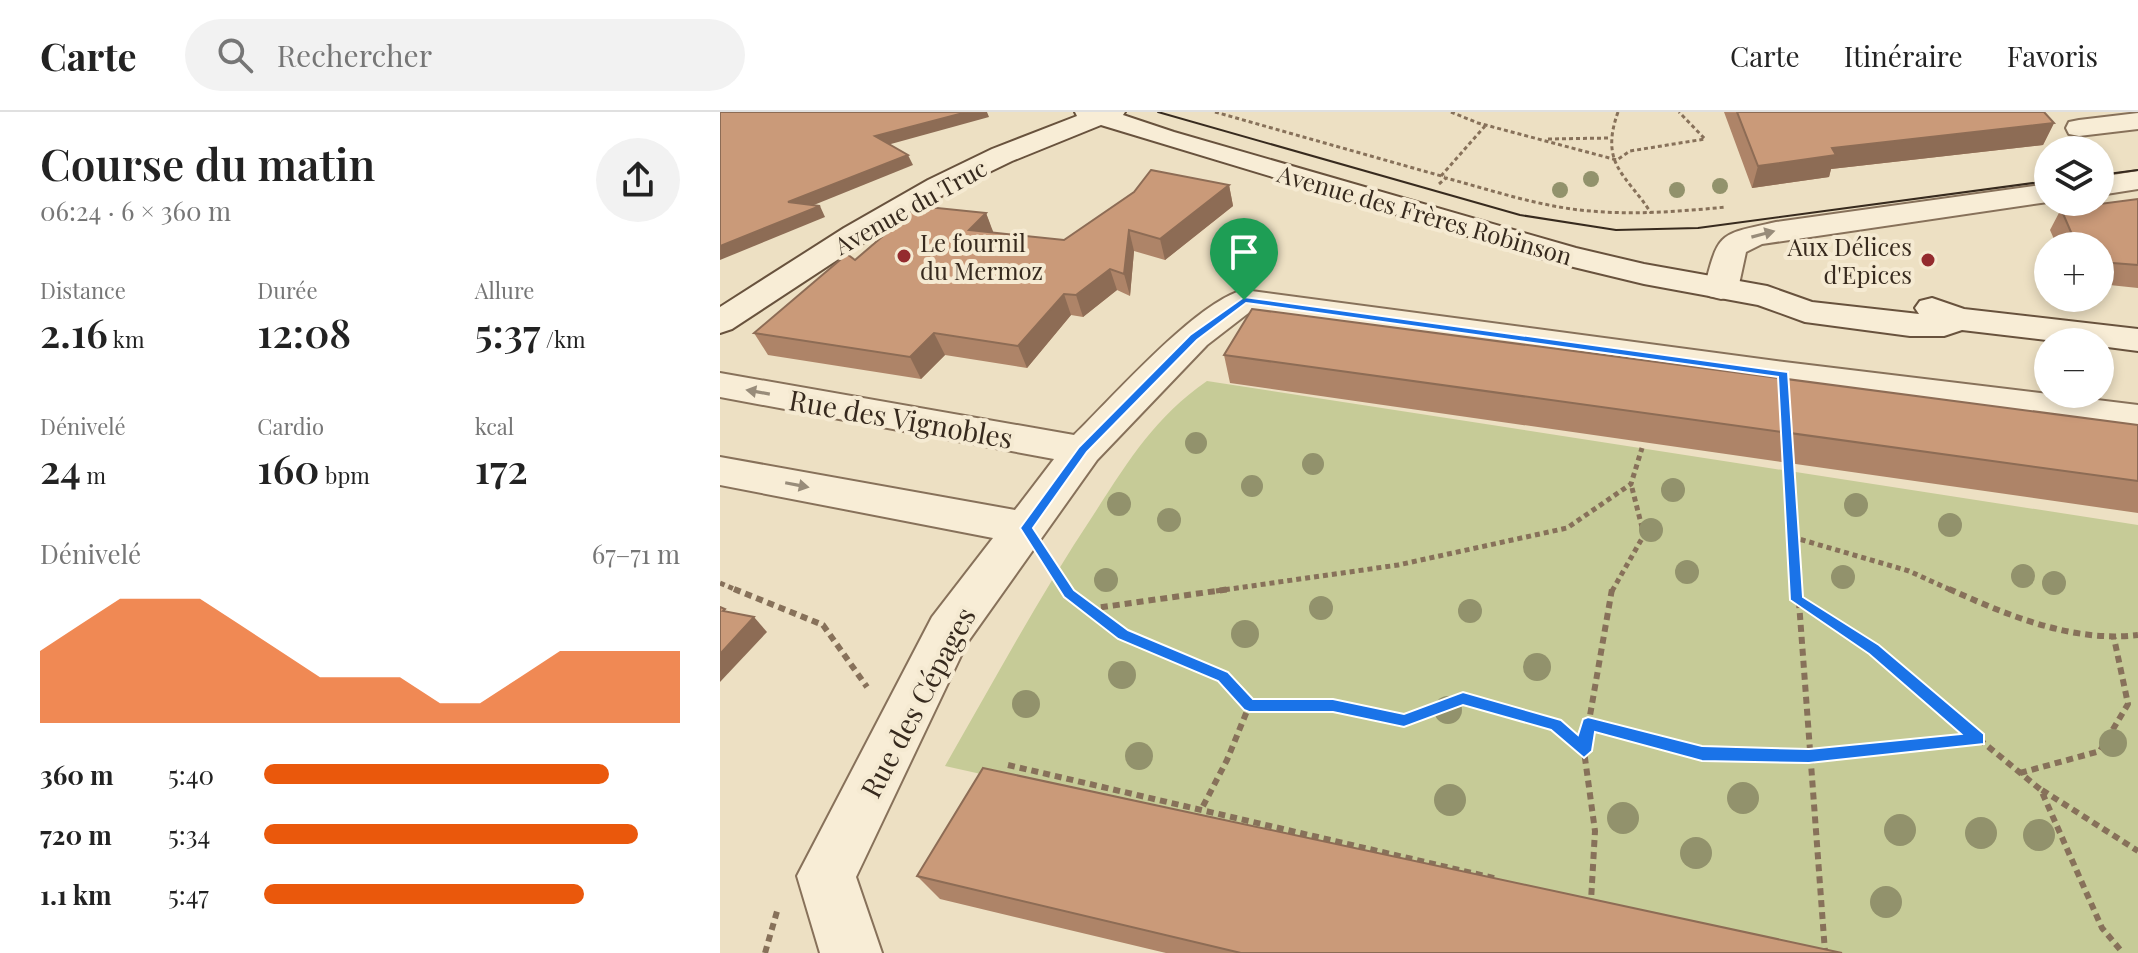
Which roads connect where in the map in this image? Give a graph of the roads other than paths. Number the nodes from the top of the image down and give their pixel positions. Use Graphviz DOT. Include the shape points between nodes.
graph roads {
  1 [pos="1100,113"];
  2 [pos="2138,121"];
  3 [pos="2079,130"];
  4 [pos="2138,180"];
  5 [pos="2114,184"];
  6 [pos="2034,195"];
  7 [pos="1721,289"];
  8 [pos="720,322"];
  9 [pos="2138,340"];
  10 [pos="720,385"];
  11 [pos="2138,418"];
  12 [pos="1083,450"];
  13 [pos="720,471"];
  14 [pos="1026,528"];
  15 [pos="851,953"];
  1 -- 7 [label="street, Avenue des Frères Robinson" via="1568,256"];
  1 -- 8 [label="street, Avenue du Truc" via="876,220"];
  2 -- 3 [label="street"];
  4 -- 5 [label="street"];
  7 -- 6 [label="street, one-way" via="1731,247 1751,237"];
  7 -- 9 [label="street, Avenue des Frères Robinson" via="1844,318 1910,325 1944,325 1957,319"];
  12 -- 10 [label="street, Rue des Vignobles, one-way"];
  11 -- 12 [label="street" via="1244,300 1194,337"];
  12 -- 14 [label="street"];
  13 -- 14 [label="street, one-way"];
  14 -- 15 [label="street, Rue des Cépages" via="949,631 826,876"];
}
